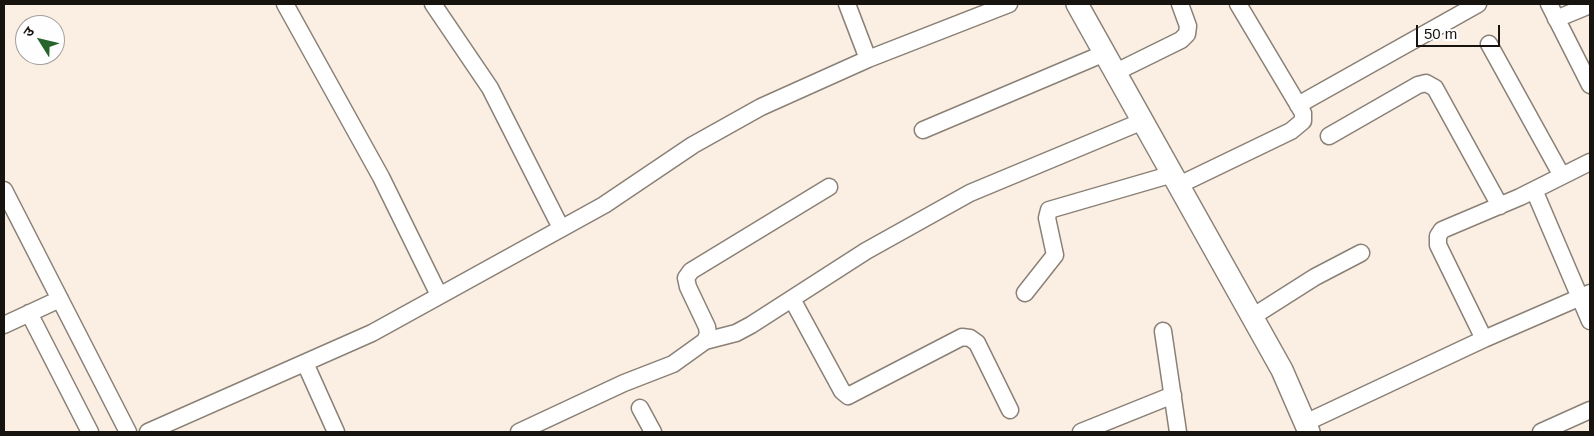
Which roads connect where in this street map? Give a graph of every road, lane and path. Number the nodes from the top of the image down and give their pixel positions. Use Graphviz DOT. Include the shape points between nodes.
graph roads {
  1 [pos="285,4"];
  2 [pos="433,4"];
  3 [pos="847,4"];
  4 [pos="1009,4"];
  5 [pos="1076,4"];
  6 [pos="1180,4"];
  7 [pos="1238,4"];
  8 [pos="1478,4"];
  9 [pos="1548,4"];
  10 [pos="1590,5"];
  11 [pos="1556,19"];
  12 [pos="1489,44"];
  13 [pos="1105,53"];
  14 [pos="868,59"];
  15 [pos="1586,64"];
  16 [pos="1116,72"];
  17 [pos="1590,85"];
  18 [pos="1298,105"];
  19 [pos="1143,121"];
  20 [pos="923,130"];
  21 [pos="1329,136"];
  22 [pos="1590,162"];
  23 [pos="1562,176"];
  24 [pos="1176,180"];
  25 [pos="829,187"];
  26 [pos="4,190"];
  27 [pos="1534,190"];
  28 [pos="1500,206"];
  29 [pos="561,228"];
  30 [pos="1361,253"];
  31 [pos="1025,293"];
  32 [pos="439,295"];
  33 [pos="1585,295"];
  34 [pos="792,299"];
  35 [pos="60,300"];
  36 [pos="29,313"];
  37 [pos="1252,317"];
  38 [pos="1590,321"];
  39 [pos="4,325"];
  40 [pos="1163,331"];
  41 [pos="1484,339"];
  42 [pos="705,341"];
  43 [pos="306,363"];
  44 [pos="1172,395"];
  45 [pos="640,408"];
  46 [pos="1010,410"];
  47 [pos="1590,410"];
  48 [pos="1307,428"];
  49 [pos="530,430"];
  50 [pos="90,432"];
  51 [pos="128,432"];
  52 [pos="148,432"];
  53 [pos="336,432"];
  54 [pos="653,432"];
  55 [pos="1080,432"];
  56 [pos="1178,432"];
  57 [pos="1541,432"];
  1 -- 32 [label="street" via="381,177"];
  2 -- 29 [label="street" via="494,96"];
  3 -- 14 [label="street"];
  4 -- 14 [label="street"];
  5 -- 13 [label="main road"];
  6 -- 16 [label="street" via="1188,26 1187,34"];
  7 -- 18 [label="street"];
  8 -- 18 [label="street"];
  9 -- 11 [label="street"];
  10 -- 11 [label="street"];
  11 -- 15 [label="street"];
  12 -- 23 [label="street"];
  13 -- 16 [label="main road"];
  13 -- 20 [label="street"];
  14 -- 29 [label="street" via="754,110 693,145 604,205"];
  15 -- 17 [label="street"];
  16 -- 19 [label="main road"];
  18 -- 24 [label="street" via="1303,113 1299,126"];
  19 -- 24 [label="main road"];
  19 -- 34 [label="street" via="970,193 866,252"];
  21 -- 28 [label="street" via="1418,84 1426,83 1435,88"];
  22 -- 23 [label="street"];
  23 -- 27 [label="street"];
  24 -- 31 [label="street" via="1052,207 1047,213 1055,255"];
  24 -- 37 [label="main road"];
  25 -- 42 [label="street" via="691,271 686,278 707,327"];
  26 -- 35 [label="street"];
  27 -- 28 [label="street"];
  27 -- 33 [label="street"];
  28 -- 41 [label="street" via="1442,230 1438,236 1438,245"];
  29 -- 32 [label="street"];
  30 -- 37 [label="street" via="1315,277"];
  32 -- 43 [label="street" via="372,333"];
  33 -- 38 [label="street"];
  33 -- 41 [label="street"];
  34 -- 42 [label="street" via="736,333"];
  34 -- 46 [label="street" via="842,391 848,396 962,338 970,338 977,343"];
  35 -- 36 [label="street"];
  35 -- 51 [label="street"];
  36 -- 39 [label="street"];
  36 -- 50 [label="street"];
  37 -- 48 [label="main road" via="1282,370"];
  40 -- 44 [label="street"];
  41 -- 48 [label="street"];
  42 -- 49 [label="street" via="673,364 624,383"];
  43 -- 52 [label="street"];
  43 -- 53 [label="street"];
  44 -- 55 [label="street"];
  44 -- 56 [label="street"];
  45 -- 54 [label="street"];
  47 -- 57 [label="street"];
}
